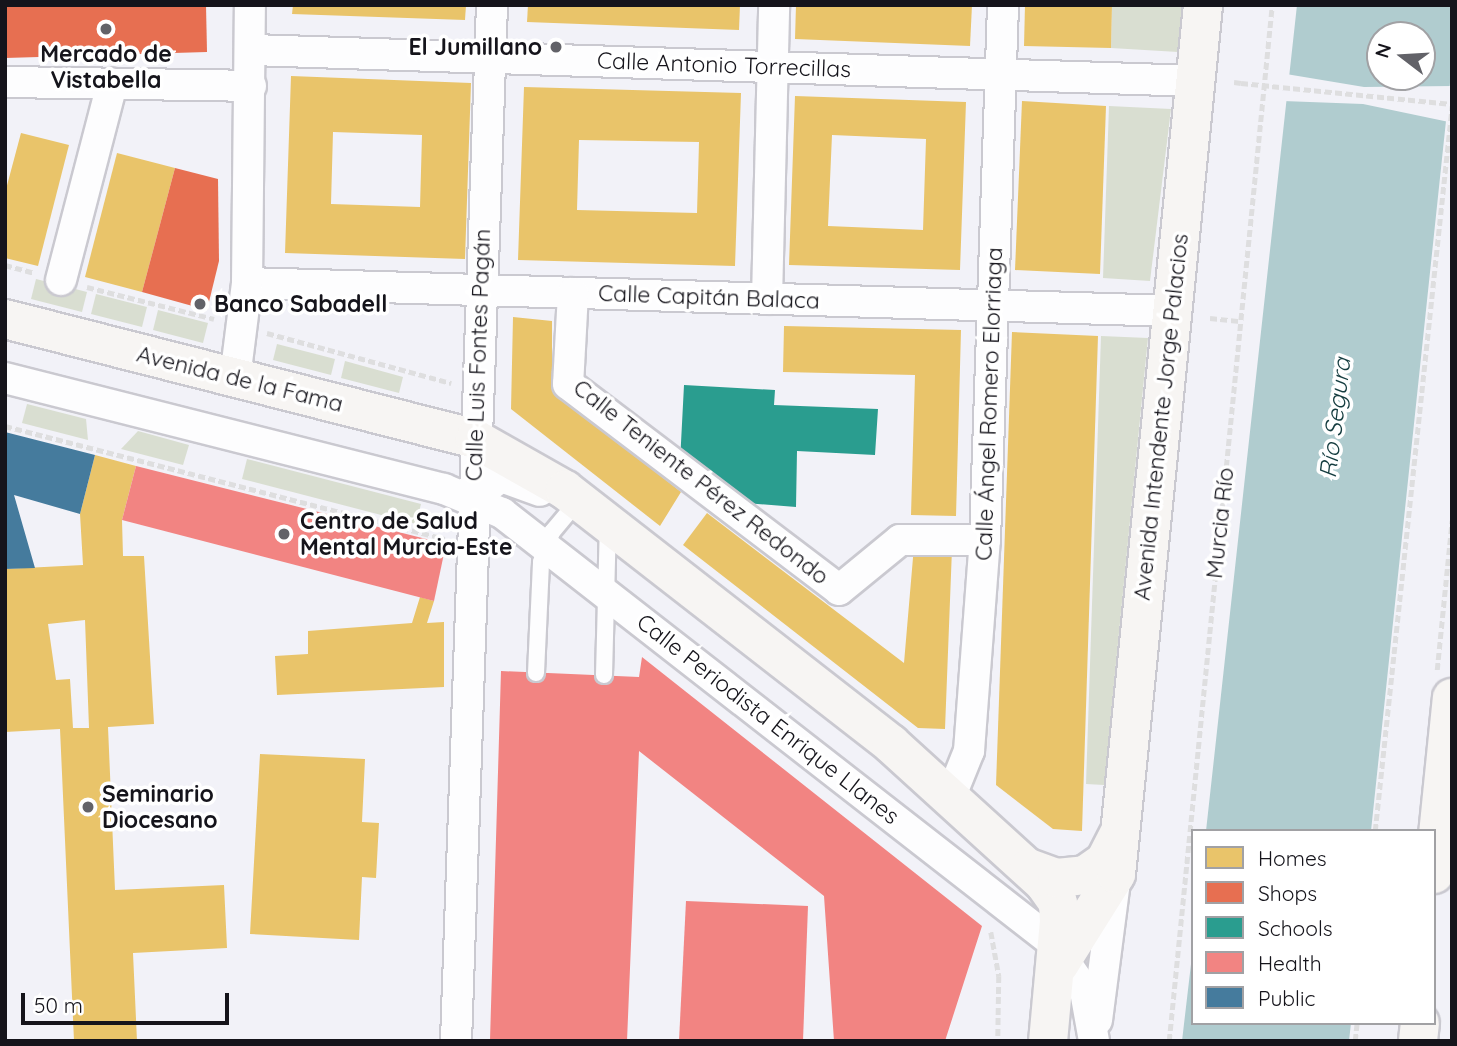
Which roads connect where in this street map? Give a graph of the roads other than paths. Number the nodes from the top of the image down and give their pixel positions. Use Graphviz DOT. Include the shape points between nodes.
graph roads {
  1 [pos="250,5"];
  2 [pos="492,5"];
  3 [pos="774,5"];
  4 [pos="1003,5"];
  5 [pos="1203,5"];
  6 [pos="252,50"];
  7 [pos="490,58"];
  8 [pos="771,67"];
  9 [pos="1001,75"];
  10 [pos="1196,81"];
  11 [pos="113,84"];
  12 [pos="251,86"];
  13 [pos="7,87"];
  14 [pos="61,280"];
  15 [pos="247,283"];
  16 [pos="481,290"];
  17 [pos="573,293"];
  18 [pos="766,299"];
  19 [pos="992,306"];
  20 [pos="1172,311"];
  21 [pos="5,319"];
  22 [pos="234,377"];
  23 [pos="5,378"];
  24 [pos="475,439"];
  25 [pos="473,498"];
  26 [pos="595,516"];
  27 [pos="985,540"];
  28 [pos="542,559"];
  29 [pos="607,592"];
  30 [pos="536,673"];
  31 [pos="604,675"];
  32 [pos="1452,698"];
  33 [pos="950,798"];
  34 [pos="1120,829"];
  35 [pos="1436,854"];
  36 [pos="1029,868"];
  37 [pos="1116,874"];
  38 [pos="1058,962"];
  39 [pos="456,1041"];
  40 [pos="1048,1041"];
  41 [pos="1094,1041"];
  1 -- 6 [label="street"];
  2 -- 7 [label="street, Calle Luis Fontes Pagán"];
  3 -- 8 [label="street"];
  4 -- 9 [label="street, Calle Ángel Romero Elorriaga"];
  5 -- 10 [label="main road, Avenida Intendente Jorge Palacios"];
  6 -- 7 [label="street, Calle Antonio Torrecillas"];
  6 -- 12 [label="street"];
  7 -- 8 [label="street, Calle Antonio Torrecillas"];
  7 -- 16 [label="street, Calle Luis Fontes Pagán"];
  8 -- 9 [label="street, Calle Antonio Torrecillas"];
  8 -- 18 [label="street"];
  9 -- 10 [label="street, Calle Antonio Torrecillas"];
  9 -- 19 [label="street, Calle Ángel Romero Elorriaga"];
  10 -- 20 [label="main road, Avenida Intendente Jorge Palacios"];
  11 -- 12 [label="street"];
  11 -- 13 [label="street"];
  11 -- 14 [label="street"];
  12 -- 15 [label="street"];
  15 -- 16 [label="street, Calle Capitán Balaca"];
  15 -- 22 [label="street"];
  16 -- 17 [label="street, Calle Capitán Balaca"];
  16 -- 24 [label="street, Calle Luis Fontes Pagán"];
  17 -- 18 [label="street, Calle Capitán Balaca"];
  17 -- 27 [label="street, Calle Teniente Pérez Redondo" via="568,384 839,590 900,540"];
  18 -- 19 [label="street, Calle Capitán Balaca"];
  19 -- 20 [label="street, Calle Capitán Balaca"];
  19 -- 27 [label="street, Calle Ángel Romero Elorriaga"];
  20 -- 34 [label="main road, Avenida Intendente Jorge Palacios"];
  21 -- 22 [label="main road, Avenida de la Fama"];
  22 -- 24 [label="main road, Avenida de la Fama"];
  23 -- 25 [label="street"];
  24 -- 25 [label="street, Calle Luis Fontes Pagán"];
  24 -- 26 [label="main road" via="510,454"];
  25 -- 26 [label="street" via="485,485 506,477"];
  25 -- 28 [label="street, Calle Periodista Enrique Llanes"];
  25 -- 39 [label="street, Calle Luis Fontes Pagán"];
  26 -- 28 [label="lane"];
  26 -- 29 [label="lane"];
  26 -- 33 [label="main road" via="891,744"];
  27 -- 33 [label="street, Calle Ángel Romero Elorriaga" via="969,751"];
  28 -- 29 [label="street, Calle Periodista Enrique Llanes"];
  28 -- 30 [label="lane"];
  29 -- 31 [label="lane"];
  29 -- 38 [label="street, Calle Periodista Enrique Llanes"];
  32 -- 35 [label="main road"];
  33 -- 36 [label="main road"];
  34 -- 36 [label="main road, Avenida Intendente Jorge Palacios" via="1105,861 1085,875 1057,878"];
  34 -- 37 [label="main road, Avenida Intendente Jorge Palacios"];
  36 -- 38 [label="main road, Avenida Intendente Jorge Palacios" via="1058,903"];
  37 -- 38 [label="main road, Avenida Intendente Jorge Palacios"];
  37 -- 41 [label="street, Avenida Intendente Jorge Palacios"];
  38 -- 40 [label="main road, Avenida Intendente Jorge Palacios"];
  38 -- 41 [label="street, Avenida Intendente Jorge Palacios" via="1085,991"];
}
